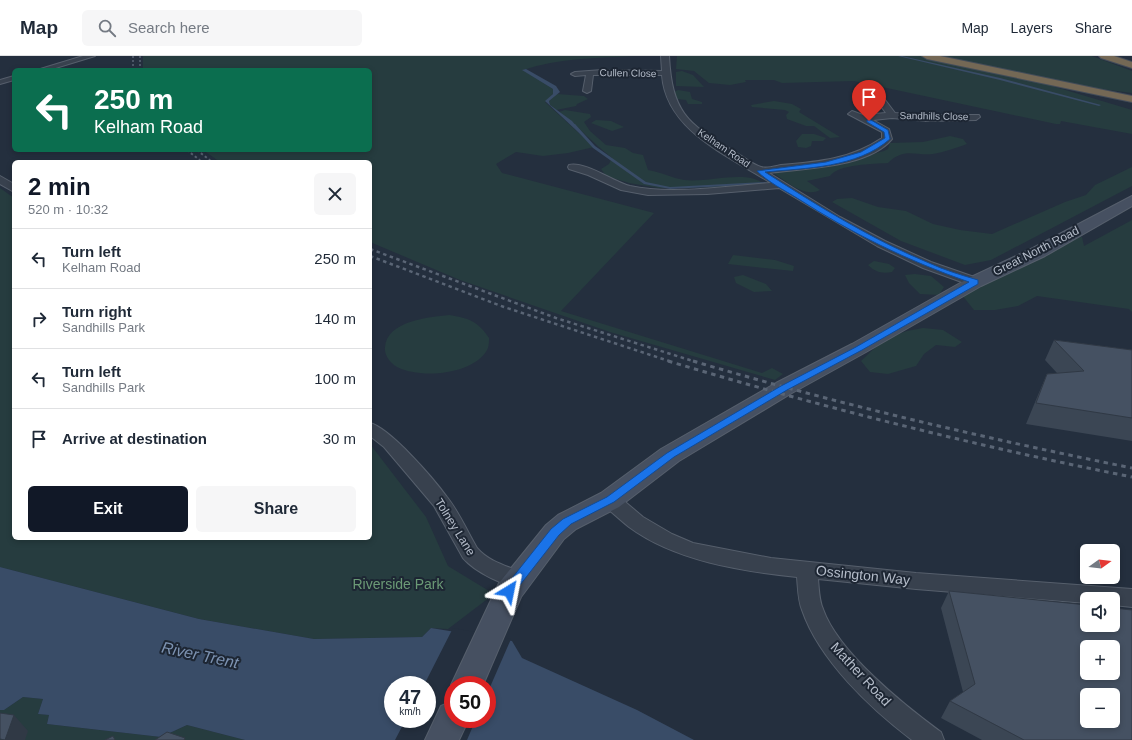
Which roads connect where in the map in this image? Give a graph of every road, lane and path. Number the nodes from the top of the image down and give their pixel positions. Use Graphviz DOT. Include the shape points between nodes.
graph roads {
  1 [pos="91,56"];
  2 [pos="665,56"];
  3 [pos="927,56"];
  4 [pos="1104,56"];
  5 [pos="1132,65"];
  6 [pos="49,68"];
  7 [pos="590,73"];
  8 [pos="666,73"];
  9 [pos="575,74"];
  10 [pos="12,79"];
  11 [pos="0,82"];
  12 [pos="1050,83"];
  13 [pos="587,91"];
  14 [pos="887,93"];
  15 [pos="1132,99"];
  16 [pos="1132,108"];
  17 [pos="852,114"];
  18 [pos="892,115"];
  19 [pos="976,117"];
  20 [pos="863,118"];
  21 [pos="573,167"];
  22 [pos="760,171"];
  23 [pos="0,179"];
  24 [pos="781,185"];
  25 [pos="12,188"];
  26 [pos="1132,200"];
  27 [pos="975,282"];
  28 [pos="372,430"];
  29 [pos="610,500"];
  30 [pos="807,570"];
  31 [pos="517,579"];
  32 [pos="1132,598"];
  33 [pos="471,676"];
  34 [pos="448,728"];
  35 [pos="442,740"];
  36 [pos="932,740"];
  1 -- 6 [label="street"];
  2 -- 8 [label="street, Kelham Road"];
  3 -- 12 [label="highway"];
  4 -- 5 [label="highway"];
  7 -- 8 [label="street, Cullen Close"];
  7 -- 9 [label="street, Cullen Close"];
  7 -- 13 [label="street, Cullen Close"];
  8 -- 22 [label="street, Kelham Road" via="670,98 683,117 703,135"];
  10 -- 11 [label="street"];
  12 -- 15 [label="highway"];
  12 -- 16 [label="highway"];
  14 -- 18 [label="street, Sandhills Close" via="874,92"];
  17 -- 20 [label="street"];
  18 -- 19 [label="street, Sandhills Close" via="927,118"];
  18 -- 20 [label="street, Sandhills Close"];
  20 -- 22 [label="street" via="882,127 886,131 887,139 863,154 840,161"];
  21 -- 24 [label="street" via="625,188 648,192 669,193"];
  22 -- 24 [label="street, Kelham Road"];
  23 -- 25 [label="street"];
  24 -- 27 [label="street, Kelham Road" via="820,210 893,249"];
  26 -- 27 [label="main road, Great North Road" via="1039,252"];
  27 -- 29 [label="main road, Great North Road" via="784,388 670,455"];
  28 -- 31 [label="street, Tolney Lane" via="390,443 441,502 476,560"];
  29 -- 30 [label="street, Ossington Way" via="636,522 690,550 771,566"];
  29 -- 31 [label="main road, Great North Road" via="567,522 555,532"];
  30 -- 32 [label="street, Ossington Way"];
  30 -- 36 [label="street, Mather Road" via="809,600 813,611 838,653 877,694"];
  31 -- 33 [label="main road, Great North Road" via="509,591"];
  34 -- 35 [label="main road"];
}
